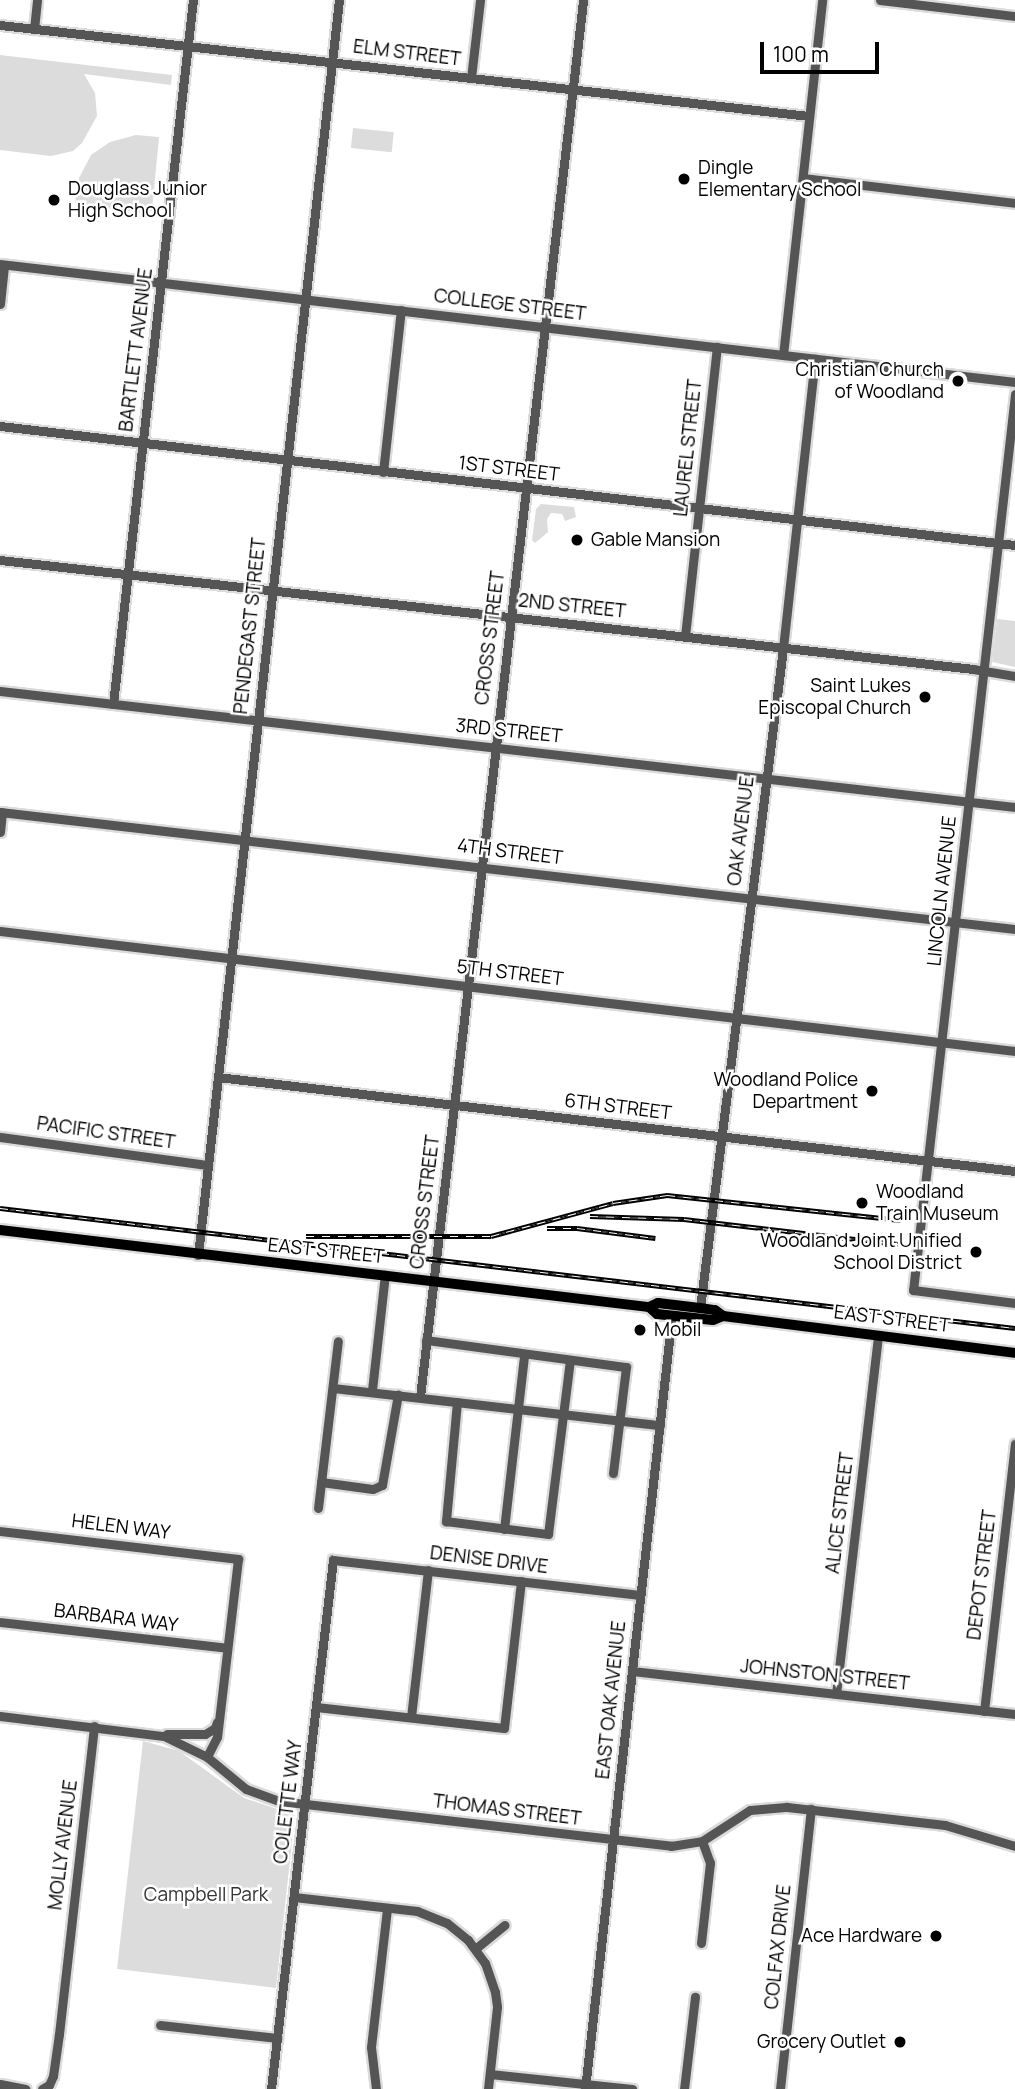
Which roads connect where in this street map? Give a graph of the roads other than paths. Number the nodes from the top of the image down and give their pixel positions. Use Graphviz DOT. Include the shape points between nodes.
graph roads {
  1 [pos="37,0"];
  2 [pos="193,0"];
  3 [pos="339,0"];
  4 [pos="480,0"];
  5 [pos="583,0"];
  6 [pos="822,0"];
  7 [pos="880,0"];
  8 [pos="1015,16"];
  9 [pos="0,25"];
  10 [pos="34,29"];
  11 [pos="188,45"];
  12 [pos="332,62"];
  13 [pos="471,78"];
  14 [pos="573,89"];
  15 [pos="809,116"];
  16 [pos="803,178"];
  17 [pos="1015,203"];
  18 [pos="2,265"];
  19 [pos="161,282"];
  20 [pos="305,300"];
  21 [pos="0,304"];
  22 [pos="401,310"];
  23 [pos="544,327"];
  24 [pos="717,347"];
  25 [pos="783,355"];
  26 [pos="815,359"];
  27 [pos="1015,382"];
  28 [pos="1015,394"];
  29 [pos="0,426"];
  30 [pos="143,443"];
  31 [pos="287,459"];
  32 [pos="383,472"];
  33 [pos="526,488"];
  34 [pos="699,508"];
  35 [pos="798,520"];
  36 [pos="998,543"];
  37 [pos="1015,545"];
  38 [pos="0,560"];
  39 [pos="128,572"];
  40 [pos="272,589"];
  41 [pos="510,617"];
  42 [pos="685,636"];
  43 [pos="783,648"];
  44 [pos="984,671"];
  45 [pos="1015,676"];
  46 [pos="0,691"];
  47 [pos="113,704"];
  48 [pos="257,720"];
  49 [pos="494,747"];
  50 [pos="765,778"];
  51 [pos="970,802"];
  52 [pos="1015,807"];
  53 [pos="1,812"];
  54 [pos="0,832"];
  55 [pos="244,839"];
  56 [pos="481,866"];
  57 [pos="750,898"];
  58 [pos="956,922"];
  59 [pos="1015,929"];
  60 [pos="0,932"];
  61 [pos="231,957"];
  62 [pos="467,986"];
  63 [pos="735,1018"];
  64 [pos="942,1042"];
  65 [pos="1015,1051"];
  66 [pos="218,1077"];
  67 [pos="453,1105"];
  68 [pos="720,1136"];
  69 [pos="0,1137"];
  70 [pos="930,1160"];
  71 [pos="208,1165"];
  72 [pos="1015,1171"];
  73 [pos="0,1230"];
  74 [pos="198,1255"];
  75 [pos="386,1275"];
  76 [pos="433,1281"];
  77 [pos="1015,1303"];
  78 [pos="649,1307"];
  79 [pos="700,1308"];
  80 [pos="672,1315"];
  81 [pos="723,1316"];
  82 [pos="877,1335"];
  83 [pos="426,1340"];
  84 [pos="338,1341"];
  85 [pos="1015,1353"];
  86 [pos="524,1356"];
  87 [pos="570,1361"];
  88 [pos="333,1388"];
  89 [pos="372,1390"];
  90 [pos="398,1394"];
  91 [pos="419,1397"];
  92 [pos="457,1402"];
  93 [pos="518,1409"];
  94 [pos="563,1415"];
  95 [pos="619,1419"];
  96 [pos="660,1425"];
  97 [pos="1015,1444"];
  98 [pos="613,1473"];
  99 [pos="321,1482"];
  100 [pos="318,1508"];
  101 [pos="504,1530"];
  102 [pos="0,1531"];
  103 [pos="333,1560"];
  104 [pos="428,1570"];
  105 [pos="521,1581"];
  106 [pos="640,1595"];
  107 [pos="0,1622"];
  108 [pos="227,1648"];
  109 [pos="632,1671"];
  110 [pos="836,1694"];
  111 [pos="316,1707"];
  112 [pos="984,1711"];
  113 [pos="1015,1714"];
  114 [pos="0,1716"];
  115 [pos="220,1717"];
  116 [pos="411,1717"];
  117 [pos="94,1726"];
  118 [pos="157,1734"];
  119 [pos="207,1757"];
  120 [pos="305,1804"];
  121 [pos="811,1809"];
  122 [pos="613,1840"];
  123 [pos="702,1841"];
  124 [pos="1015,1846"];
  125 [pos="294,1897"];
  126 [pos="387,1908"];
  127 [pos="505,1925"];
  128 [pos="701,1943"];
  129 [pos="475,1949"];
  130 [pos="695,1997"];
  131 [pos="160,2025"];
  132 [pos="277,2038"];
  133 [pos="490,2074"];
  134 [pos="0,2084"];
  135 [pos="585,2086"];
  136 [pos="26,2089"];
  137 [pos="42,2089"];
  138 [pos="271,2089"];
  139 [pos="376,2089"];
  140 [pos="488,2089"];
  141 [pos="632,2089"];
  142 [pos="684,2089"];
  143 [pos="780,2089"];
  1 -- 10 [label="street"];
  2 -- 11 [label="street, BARTLETT AVENUE"];
  3 -- 12 [label="street, PENDEGAST STREET"];
  4 -- 13 [label="street"];
  5 -- 14 [label="street, CROSS STREET"];
  6 -- 15 [label="street"];
  7 -- 8 [label="street"];
  9 -- 10 [label="street, ELM STREET"];
  10 -- 11 [label="street, ELM STREET"];
  11 -- 12 [label="street, ELM STREET"];
  11 -- 19 [label="street, BARTLETT AVENUE"];
  12 -- 13 [label="street, ELM STREET"];
  12 -- 20 [label="street, PENDEGAST STREET"];
  13 -- 14 [label="street, ELM STREET"];
  14 -- 15 [label="street, ELM STREET"];
  14 -- 23 [label="street, CROSS STREET"];
  15 -- 16 [label="street"];
  16 -- 17 [label="street"];
  16 -- 25 [label="street"];
  18 -- 19 [label="street, COLLEGE STREET"];
  18 -- 21 [label="street"];
  19 -- 20 [label="street, COLLEGE STREET"];
  19 -- 30 [label="street, BARTLETT AVENUE"];
  20 -- 22 [label="street, COLLEGE STREET"];
  20 -- 31 [label="street, PENDEGAST STREET"];
  22 -- 23 [label="street, COLLEGE STREET"];
  22 -- 32 [label="street"];
  23 -- 24 [label="street, COLLEGE STREET"];
  23 -- 33 [label="street, CROSS STREET"];
  24 -- 25 [label="street, COLLEGE STREET"];
  24 -- 34 [label="street, LAUREL STREET"];
  25 -- 26 [label="street, COLLEGE STREET"];
  26 -- 27 [label="street, COLLEGE STREET"];
  26 -- 35 [label="street, OAK AVENUE"];
  28 -- 36 [label="street, LINCOLN AVENUE"];
  29 -- 30 [label="street, 1ST STREET"];
  30 -- 31 [label="street, 1ST STREET"];
  30 -- 39 [label="street, BARTLETT AVENUE"];
  31 -- 32 [label="street, 1ST STREET"];
  31 -- 40 [label="street, PENDEGAST STREET"];
  32 -- 33 [label="street, 1ST STREET"];
  33 -- 34 [label="street, 1ST STREET"];
  33 -- 41 [label="street, CROSS STREET"];
  34 -- 35 [label="street, 1ST STREET"];
  34 -- 42 [label="street, LAUREL STREET"];
  35 -- 36 [label="street, 1ST STREET"];
  35 -- 43 [label="street, OAK AVENUE"];
  36 -- 37 [label="street, 1ST STREET"];
  36 -- 44 [label="street, LINCOLN AVENUE"];
  38 -- 39 [label="street, 2ND STREET"];
  39 -- 40 [label="street, 2ND STREET"];
  39 -- 47 [label="street, BARTLETT AVENUE"];
  40 -- 41 [label="street, 2ND STREET"];
  40 -- 48 [label="street, PENDEGAST STREET"];
  41 -- 42 [label="street, 2ND STREET"];
  41 -- 49 [label="street, CROSS STREET"];
  42 -- 43 [label="street, 2ND STREET"];
  43 -- 44 [label="street, 2ND STREET"];
  43 -- 50 [label="street, OAK AVENUE"];
  44 -- 45 [label="street, 2ND STREET"];
  44 -- 51 [label="street, LINCOLN AVENUE"];
  46 -- 47 [label="street, 3RD STREET"];
  47 -- 48 [label="street, 3RD STREET"];
  48 -- 49 [label="street, 3RD STREET"];
  48 -- 55 [label="street, PENDEGAST STREET"];
  49 -- 50 [label="street, 3RD STREET"];
  49 -- 56 [label="street, CROSS STREET"];
  50 -- 51 [label="street, 3RD STREET"];
  50 -- 57 [label="street, OAK AVENUE"];
  51 -- 52 [label="street, 3RD STREET"];
  51 -- 58 [label="street, LINCOLN AVENUE"];
  53 -- 54 [label="street"];
  53 -- 55 [label="street, 4TH STREET"];
  55 -- 56 [label="street, 4TH STREET"];
  55 -- 61 [label="street, PENDEGAST STREET"];
  56 -- 57 [label="street, 4TH STREET"];
  56 -- 62 [label="street, CROSS STREET"];
  57 -- 58 [label="street, 4TH STREET"];
  57 -- 63 [label="street, OAK AVENUE"];
  58 -- 59 [label="street, 4TH STREET"];
  58 -- 64 [label="street, LINCOLN AVENUE"];
  60 -- 61 [label="street, 5TH STREET"];
  61 -- 62 [label="street, 5TH STREET"];
  61 -- 66 [label="street, PENDEGAST STREET"];
  62 -- 63 [label="street, 5TH STREET"];
  62 -- 67 [label="street, CROSS STREET"];
  63 -- 64 [label="street, 5TH STREET"];
  63 -- 68 [label="street, OAK AVENUE"];
  64 -- 65 [label="street, 5TH STREET"];
  64 -- 70 [label="street, LINCOLN AVENUE"];
  66 -- 67 [label="street, 6TH STREET"];
  66 -- 71 [label="street, PENDEGAST STREET"];
  67 -- 68 [label="street, 6TH STREET"];
  67 -- 76 [label="street, CROSS STREET"];
  68 -- 70 [label="street, 6TH STREET"];
  68 -- 79 [label="street, OAK AVENUE"];
  69 -- 71 [label="street, PACIFIC STREET"];
  70 -- 72 [label="street, 6TH STREET"];
  70 -- 77 [label="street, LINCOLN AVENUE" via="913,1290"];
  71 -- 74 [label="street, PENDEGAST STREET"];
  73 -- 74 [label="main road, EAST STREET"];
  74 -- 75 [label="main road, EAST STREET"];
  75 -- 76 [label="main road, EAST STREET"];
  75 -- 89 [label="street"];
  76 -- 78 [label="main road, EAST STREET"];
  76 -- 83 [label="street, CROSS STREET"];
  78 -- 79 [label="main road, EAST STREET" via="658,1303"];
  78 -- 80 [label="main road, EAST STREET" via="657,1314"];
  79 -- 81 [label="main road, EAST STREET"];
  80 -- 81 [label="main road, EAST STREET" via="713,1320"];
  80 -- 96 [label="street, EAST OAK AVENUE"];
  81 -- 82 [label="main road, EAST STREET"];
  82 -- 85 [label="main road, EAST STREET"];
  82 -- 110 [label="street, ALICE STREET"];
  83 -- 86 [label="street" via="515,1350"];
  83 -- 91 [label="street, CROSS STREET"];
  84 -- 88 [label="street"];
  86 -- 87 [label="street"];
  86 -- 93 [label="street"];
  87 -- 94 [label="street"];
  87 -- 95 [label="street" via="626,1367"];
  88 -- 89 [label="street"];
  88 -- 99 [label="street"];
  89 -- 90 [label="street"];
  90 -- 91 [label="street"];
  90 -- 99 [label="street" via="382,1485 373,1489"];
  91 -- 92 [label="street"];
  92 -- 93 [label="street"];
  92 -- 101 [label="street" via="444,1517 448,1522"];
  93 -- 94 [label="street"];
  93 -- 101 [label="street"];
  94 -- 95 [label="street"];
  94 -- 101 [label="street" via="548,1534"];
  95 -- 96 [label="street"];
  95 -- 98 [label="street"];
  96 -- 106 [label="street, EAST OAK AVENUE"];
  97 -- 112 [label="street, DEPOT STREET"];
  99 -- 100 [label="street"];
  102 -- 108 [label="street, HELEN WAY" via="238,1559"];
  103 -- 104 [label="street, DENISE DRIVE"];
  103 -- 111 [label="street, COLETTE WAY"];
  104 -- 105 [label="street, DENISE DRIVE"];
  104 -- 116 [label="street"];
  105 -- 106 [label="street, DENISE DRIVE"];
  105 -- 116 [label="street" via="504,1728"];
  106 -- 109 [label="street, EAST OAK AVENUE"];
  107 -- 108 [label="street, BARBARA WAY"];
  108 -- 115 [label="street"];
  109 -- 110 [label="street, JOHNSTON STREET"];
  109 -- 122 [label="street, EAST OAK AVENUE"];
  110 -- 112 [label="street, JOHNSTON STREET"];
  111 -- 116 [label="street"];
  111 -- 120 [label="street, COLETTE WAY"];
  112 -- 113 [label="street, JOHNSTON STREET"];
  114 -- 117 [label="street, THOMAS STREET"];
  115 -- 118 [label="street" via="215,1728 205,1734"];
  115 -- 119 [label="street"];
  117 -- 118 [label="street, THOMAS STREET"];
  117 -- 137 [label="street, MOLLY AVENUE" via="53,2076"];
  118 -- 119 [label="street, THOMAS STREET"];
  119 -- 120 [label="street, THOMAS STREET" via="236,1783 257,1794"];
  120 -- 122 [label="street, THOMAS STREET"];
  120 -- 125 [label="street, COLETTE WAY"];
  121 -- 123 [label="street, THOMAS STREET" via="772,1806 750,1810"];
  121 -- 124 [label="street, THOMAS STREET" via="944,1825"];
  121 -- 143 [label="street, COLFAX DRIVE"];
  122 -- 123 [label="street, THOMAS STREET" via="671,1846"];
  122 -- 135 [label="street, EAST OAK AVENUE"];
  123 -- 128 [label="street" via="710,1863"];
  125 -- 126 [label="street"];
  125 -- 132 [label="street, COLETTE WAY"];
  126 -- 129 [label="street" via="417,1911 447,1923"];
  126 -- 139 [label="street" via="371,2047"];
  127 -- 129 [label="street"];
  129 -- 133 [label="street" via="485,1963 497,2007"];
  130 -- 142 [label="street"];
  131 -- 132 [label="street"];
  132 -- 138 [label="street, COLETTE WAY"];
  133 -- 135 [label="street"];
  133 -- 140 [label="street"];
  134 -- 136 [label="street"];
  135 -- 141 [label="street"];
}
